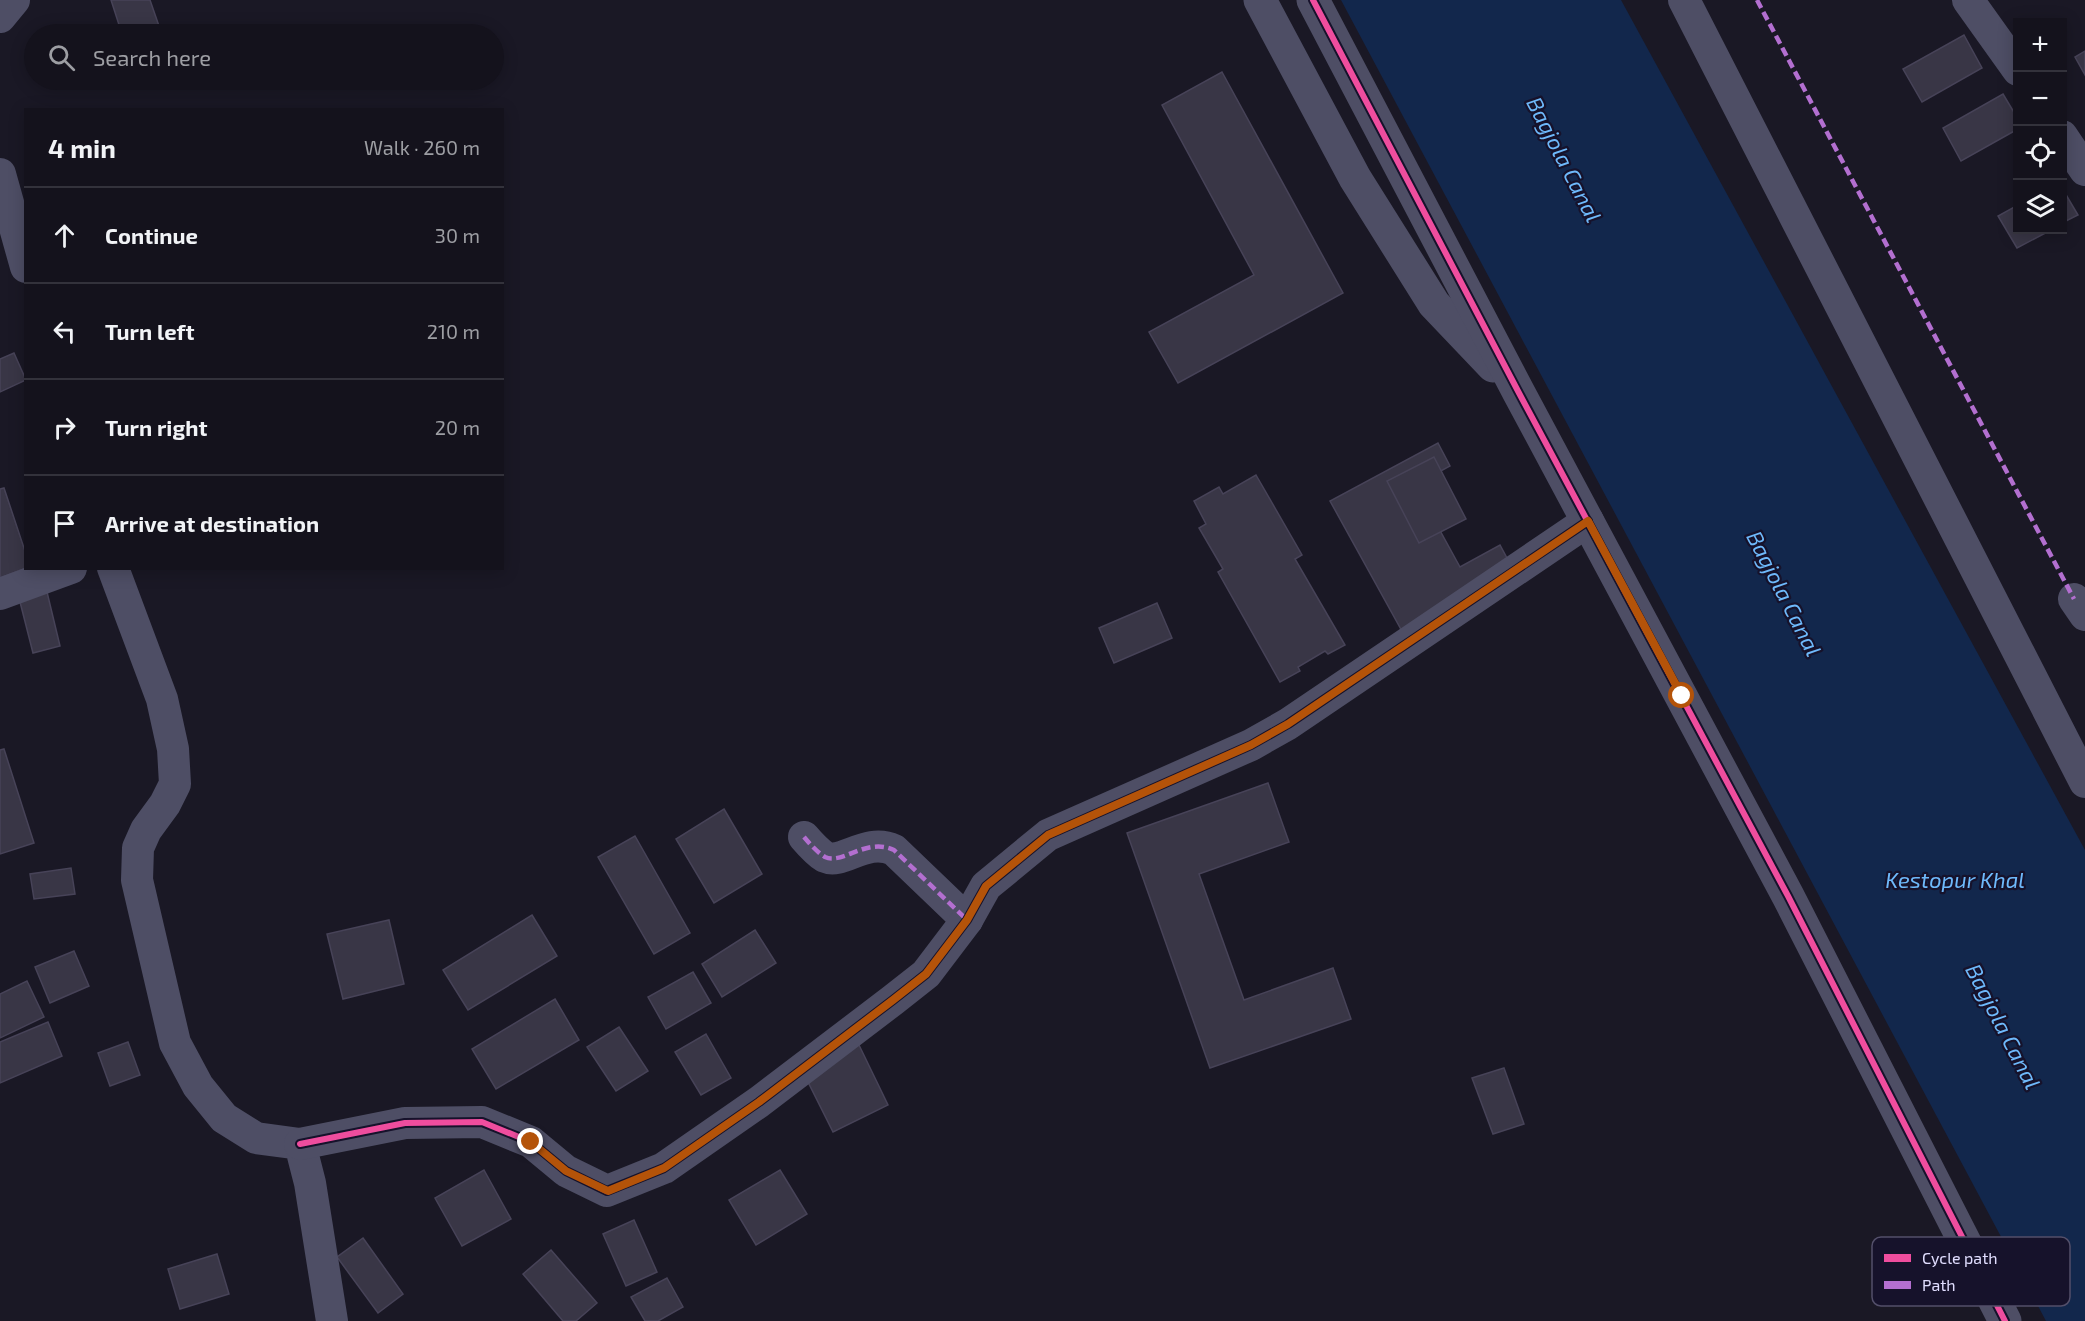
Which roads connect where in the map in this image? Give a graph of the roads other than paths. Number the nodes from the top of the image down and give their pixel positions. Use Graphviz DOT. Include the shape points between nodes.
graph roads {
  1 [pos="14,0"];
  2 [pos="1260,0"];
  3 [pos="1313,0"];
  4 [pos="1684,0"];
  5 [pos="1968,0"];
  6 [pos="0,17"];
  7 [pos="2013,63"];
  8 [pos="2067,143"];
  9 [pos="2085,170"];
  10 [pos="0,174"];
  11 [pos="24,260"];
  12 [pos="1519,393"];
  13 [pos="1588,521"];
  14 [pos="66,570"];
  15 [pos="114,570"];
  16 [pos="0,594"];
  17 [pos="2085,782"];
  18 [pos="804,837"];
  19 [pos="967,920"];
  20 [pos="300,1144"];
  21 [pos="1962,1237"];
  22 [pos="1997,1306"];
  23 [pos="332,1321"];
  24 [pos="2005,1321"];
  1 -- 6 [label="street"];
  2 -- 12 [label="street" via="1355,178 1434,304"];
  3 -- 12 [label="street"];
  4 -- 17 [label="street"];
  5 -- 7 [label="street"];
  8 -- 9 [label="street"];
  10 -- 11 [label="street"];
  12 -- 13 [label="street"];
  13 -- 19 [label="street" via="1288,724 1048,835 986,886"];
  13 -- 21 [label="street" via="1788,896"];
  14 -- 16 [label="street"];
  15 -- 20 [label="street" via="162,699 173,749 175,784 138,848 137,880 175,1043 198,1086 224,1118 256,1138"];
  18 -- 19 [label="street" via="827,858 866,847 883,845 894,850"];
  19 -- 20 [label="street" via="926,974 759,1102 664,1168 608,1191 566,1171 531,1142 482,1122 405,1123"];
  20 -- 23 [label="street"];
  22 -- 24 [label="street"];
}
